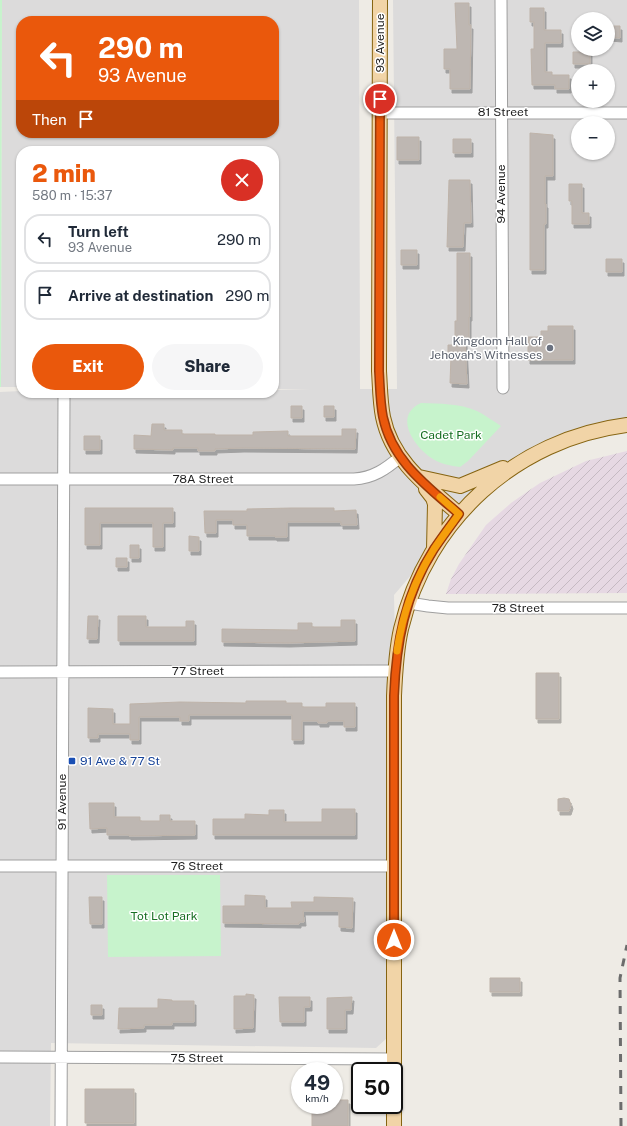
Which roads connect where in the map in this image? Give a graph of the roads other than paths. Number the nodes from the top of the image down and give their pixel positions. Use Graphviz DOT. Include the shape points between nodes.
graph roads {
  1 [pos="380,0"];
  2 [pos="501,0"];
  3 [pos="501,112"];
  4 [pos="380,113"];
  5 [pos="627,113"];
  6 [pos="503,388"];
  7 [pos="64,398"];
  8 [pos="627,425"];
  9 [pos="531,456"];
  10 [pos="400,457"];
  11 [pos="416,476"];
  12 [pos="0,479"];
  13 [pos="63,479"];
  14 [pos="459,514"];
  15 [pos="434,549"];
  16 [pos="409,603"];
  17 [pos="627,608"];
  18 [pos="395,671"];
  19 [pos="0,672"];
  20 [pos="63,672"];
  21 [pos="0,866"];
  22 [pos="62,866"];
  23 [pos="394,866"];
  24 [pos="0,1057"];
  25 [pos="61,1057"];
  26 [pos="394,1059"];
  27 [pos="394,1114"];
  28 [pos="60,1126"];
  29 [pos="394,1126"];
  1 -- 4 [label="main road, 93 Avenue"];
  2 -- 3 [label="street, 94 Avenue"];
  3 -- 4 [label="street, 81 Street"];
  3 -- 5 [label="street, 81 Street"];
  3 -- 6 [label="street, 94 Avenue"];
  4 -- 10 [label="main road, 93 Avenue" via="379,371 386,427"];
  7 -- 13 [label="street, 91 Avenue"];
  8 -- 9 [label="main road" via="575,436"];
  9 -- 11 [label="main road" via="460,486"];
  9 -- 14 [label="main road" via="486,487"];
  10 -- 11 [label="main road, 93 Avenue"];
  10 -- 13 [label="street, 78A Street" via="373,476 363,478"];
  11 -- 14 [label="main road, 93 Avenue"];
  11 -- 15 [label="main road" via="435,504"];
  12 -- 13 [label="street, 78A Street"];
  13 -- 20 [label="street, 91 Avenue"];
  14 -- 15 [label="main road"];
  15 -- 16 [label="main road"];
  16 -- 17 [label="street, 78 Street" via="448,608"];
  16 -- 18 [label="main road" via="401,630"];
  18 -- 20 [label="street, 77 Street"];
  18 -- 23 [label="main road"];
  19 -- 20 [label="street, 77 Street"];
  20 -- 22 [label="street, 91 Avenue"];
  21 -- 22 [label="street, 76 Street"];
  22 -- 23 [label="street, 76 Street"];
  22 -- 25 [label="street, 91 Avenue"];
  23 -- 26 [label="main road"];
  24 -- 25 [label="street, 75 Street"];
  25 -- 26 [label="street, 75 Street"];
  25 -- 28 [label="street, 91 Avenue"];
  27 -- 29 [label="main road"];
}
